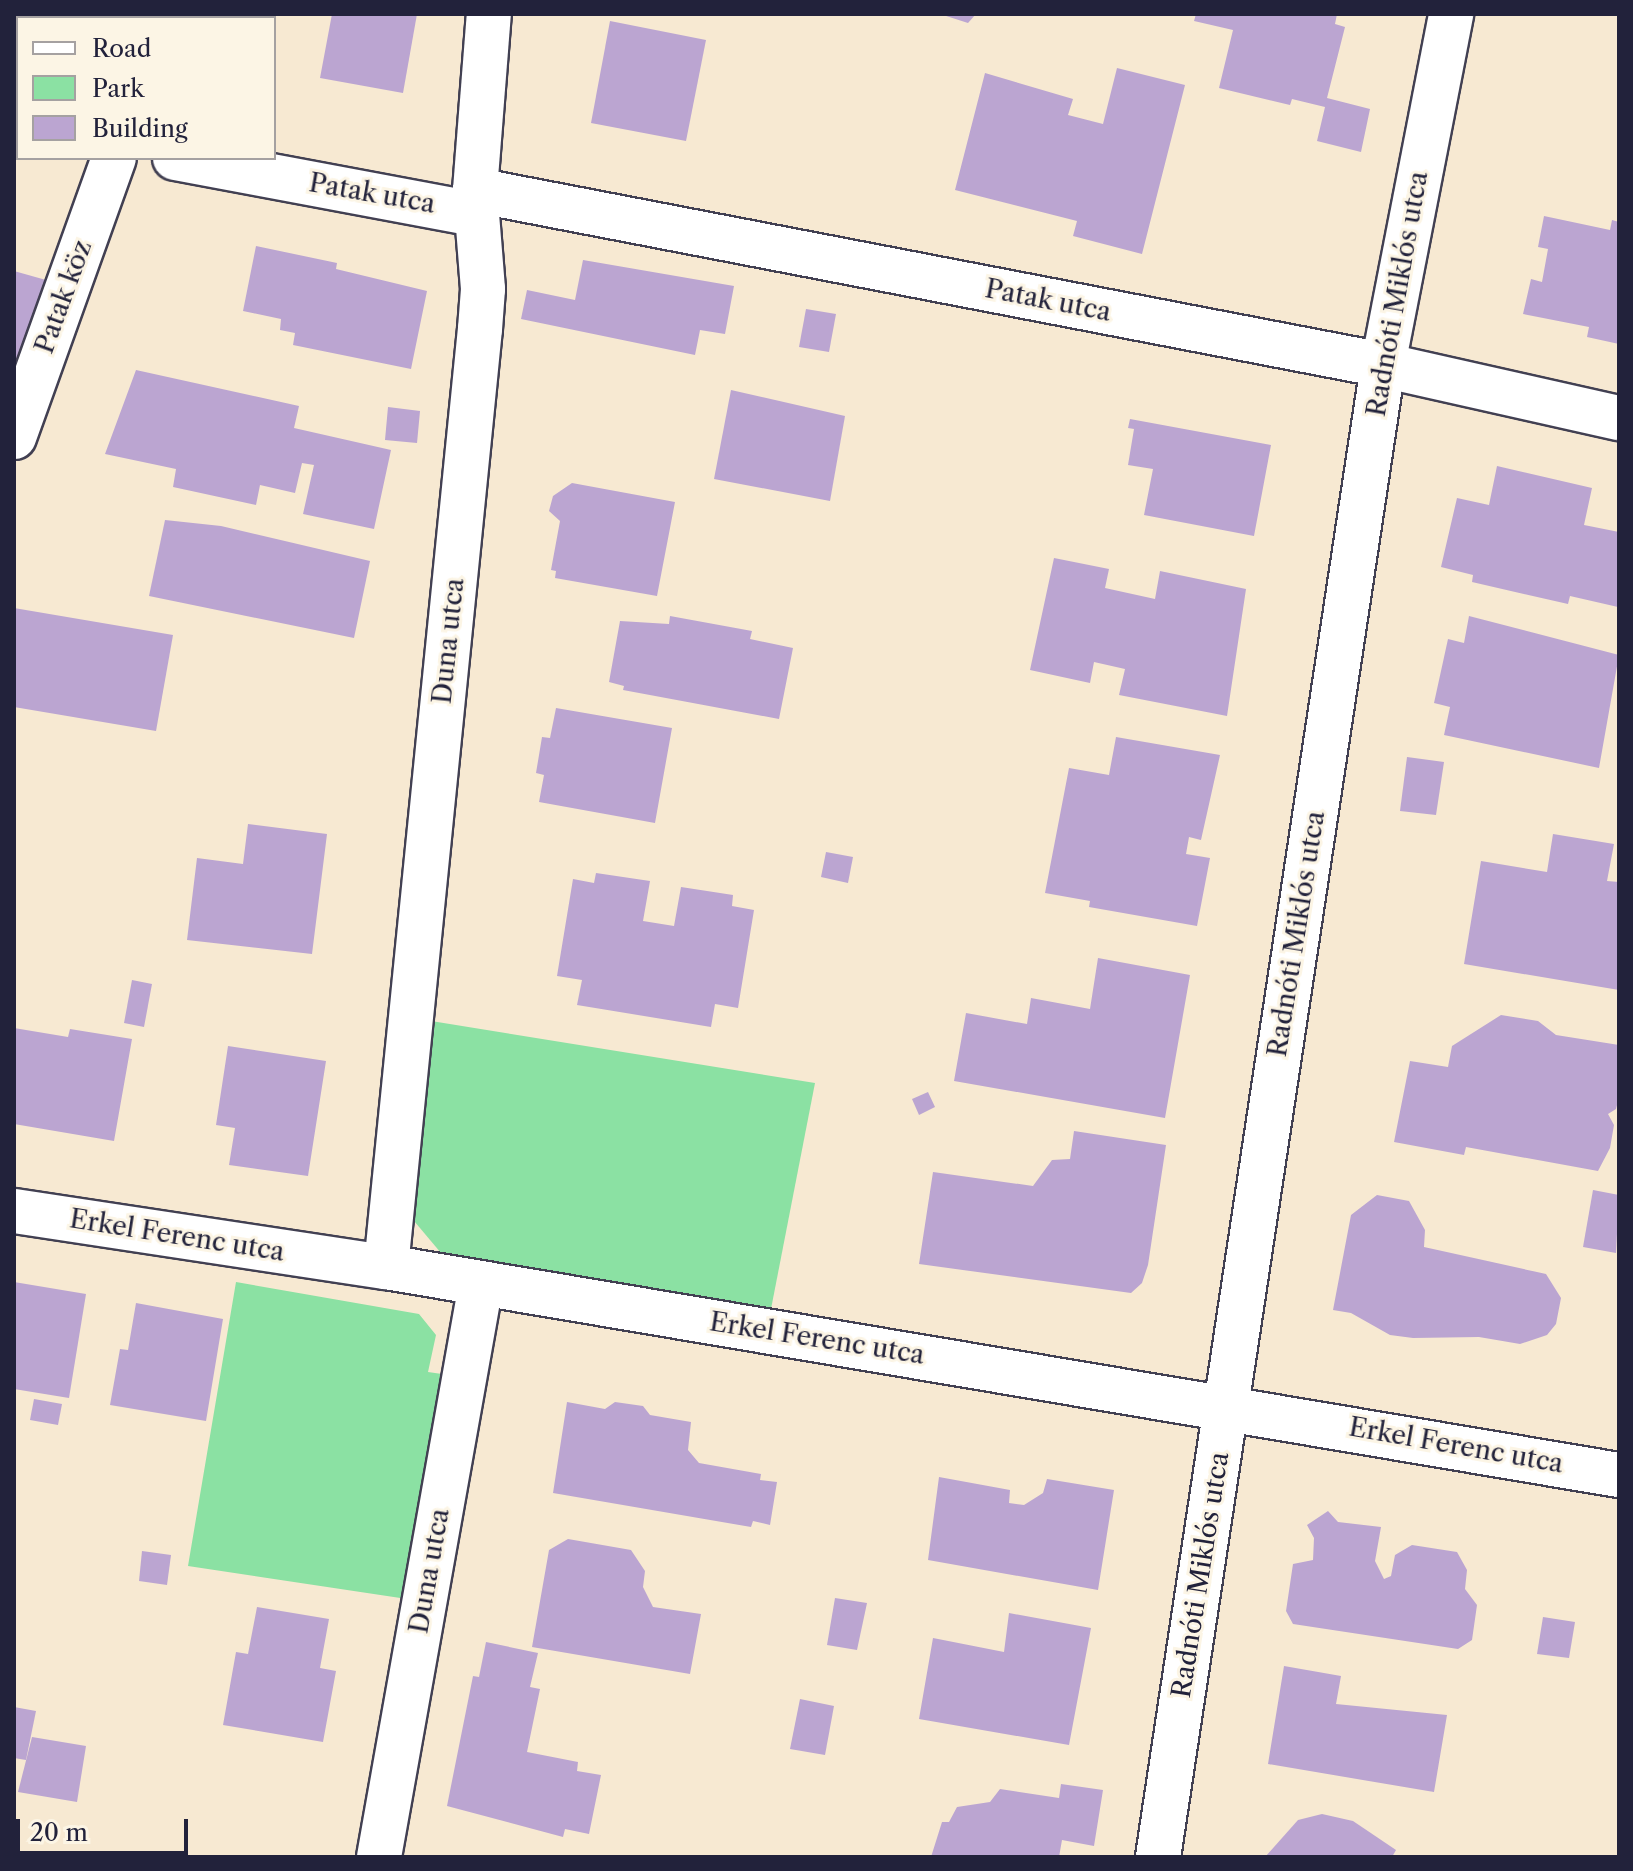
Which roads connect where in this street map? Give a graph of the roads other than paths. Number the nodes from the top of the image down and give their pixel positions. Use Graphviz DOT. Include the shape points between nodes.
graph roads {
  1 [pos="489,14"];
  2 [pos="1451,14"];
  3 [pos="113,160"];
  4 [pos="189,160"];
  5 [pos="475,202"];
  6 [pos="1383,365"];
  7 [pos="1619,418"];
  8 [pos="14,437"];
  9 [pos="14,1211"];
  10 [pos="386,1267"];
  11 [pos="481,1284"];
  12 [pos="1227,1406"];
  13 [pos="1619,1475"];
  14 [pos="379,1857"];
  15 [pos="1158,1857"];
  1 -- 5 [label="street, Duna utca"];
  2 -- 6 [label="street, Radnóti Miklós utca"];
  3 -- 8 [label="street, Patak köz"];
  4 -- 5 [label="street, Patak utca"];
  5 -- 6 [label="street, Patak utca"];
  5 -- 10 [label="street, Duna utca" via="483,289 480,329"];
  6 -- 7 [label="street, Patak utca"];
  6 -- 12 [label="street, Radnóti Miklós utca"];
  9 -- 10 [label="street, Erkel Ferenc utca"];
  10 -- 11 [label="street, Erkel Ferenc utca"];
  11 -- 12 [label="street, Erkel Ferenc utca"];
  11 -- 14 [label="street, Duna utca"];
  12 -- 13 [label="street, Erkel Ferenc utca"];
  12 -- 15 [label="street, Radnóti Miklós utca"];
}
